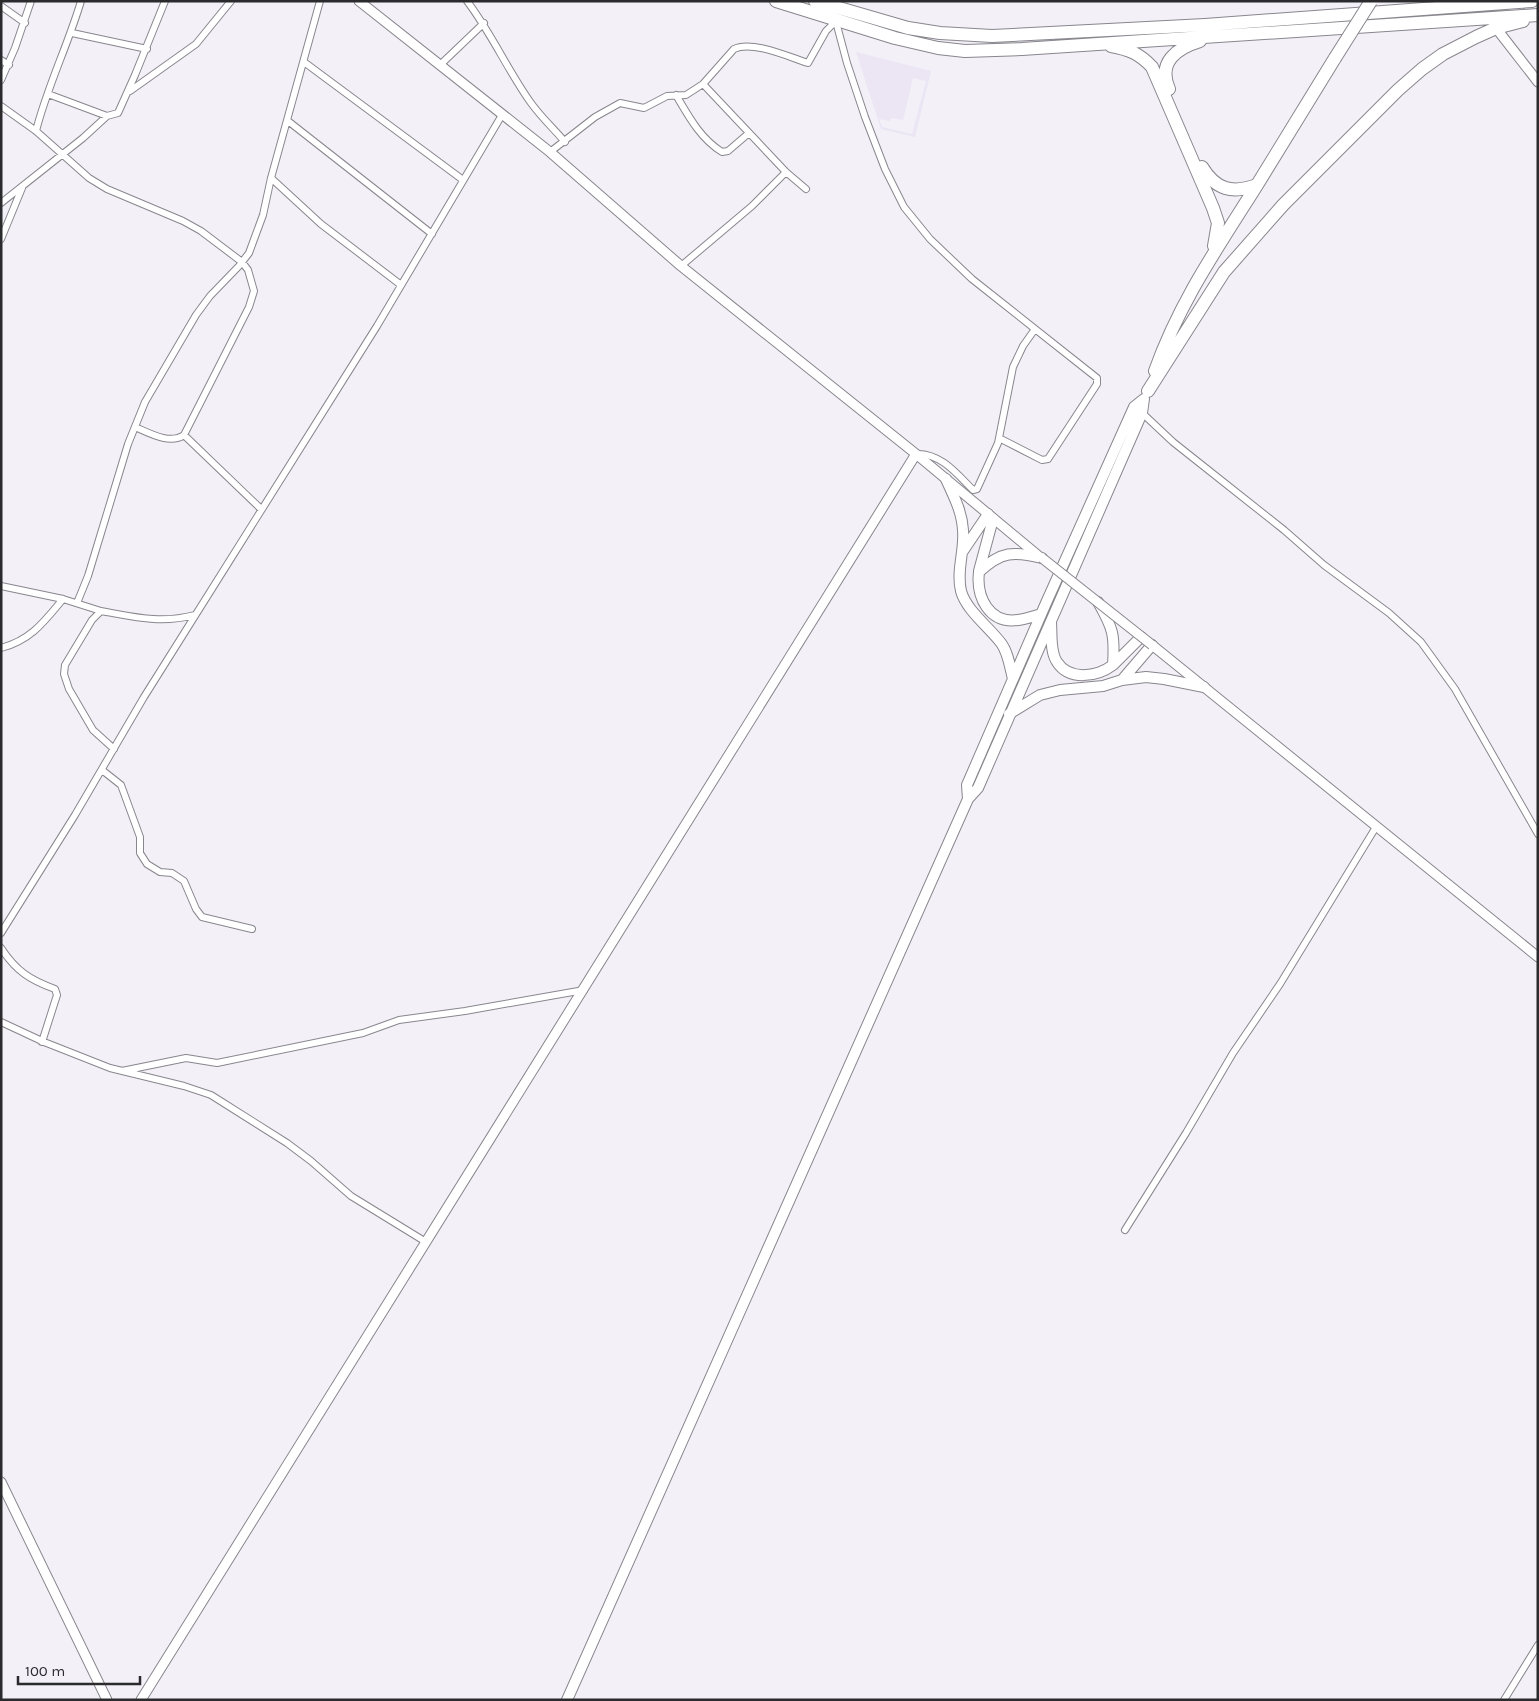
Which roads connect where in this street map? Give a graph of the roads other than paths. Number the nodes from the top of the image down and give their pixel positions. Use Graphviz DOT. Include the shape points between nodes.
graph roads {
  1 [pos="31,1"];
  2 [pos="82,1"];
  3 [pos="165,1"];
  4 [pos="231,1"];
  5 [pos="320,1"];
  6 [pos="360,1"];
  7 [pos="776,1"];
  8 [pos="815,1"];
  9 [pos="1371,1"];
  10 [pos="1476,1"];
  11 [pos="1532,1"];
  12 [pos="469,2"];
  13 [pos="1,6"];
  14 [pos="1463,7"];
  15 [pos="835,16"];
  16 [pos="1538,16"];
  17 [pos="25,23"];
  18 [pos="484,23"];
  19 [pos="1496,28"];
  20 [pos="72,33"];
  21 [pos="1218,36"];
  22 [pos="1091,43"];
  23 [pos="146,48"];
  24 [pos="1,60"];
  25 [pos="304,62"];
  26 [pos="8,64"];
  27 [pos="440,65"];
  28 [pos="1,80"];
  29 [pos="1538,82"];
  30 [pos="703,84"];
  31 [pos="128,91"];
  32 [pos="48,94"];
  33 [pos="676,95"];
  34 [pos="1,106"];
  35 [pos="502,115"];
  36 [pos="107,116"];
  37 [pos="288,121"];
  38 [pos="36,131"];
  39 [pos="749,133"];
  40 [pos="564,142"];
  41 [pos="550,152"];
  42 [pos="63,154"];
  43 [pos="786,172"];
  44 [pos="271,178"];
  45 [pos="463,180"];
  46 [pos="1257,185"];
  47 [pos="22,188"];
  48 [pos="806,189"];
  49 [pos="3,199"];
  50 [pos="432,234"];
  51 [pos="1,239"];
  52 [pos="1212,255"];
  53 [pos="242,262"];
  54 [pos="682,266"];
  55 [pos="401,286"];
  56 [pos="1035,329"];
  57 [pos="1146,395"];
  58 [pos="1138,410"];
  59 [pos="135,427"];
  60 [pos="184,435"];
  61 [pos="999,438"];
  62 [pos="916,454"];
  63 [pos="946,479"];
  64 [pos="261,509"];
  65 [pos="991,517"];
  66 [pos="962,552"];
  67 [pos="1042,558"];
  68 [pos="979,572"];
  69 [pos="1,586"];
  70 [pos="63,599"];
  71 [pos="1098,602"];
  72 [pos="76,603"];
  73 [pos="101,611"];
  74 [pos="1041,614"];
  75 [pos="195,616"];
  76 [pos="1051,620"];
  77 [pos="1142,637"];
  78 [pos="1152,645"];
  79 [pos="1,648"];
  80 [pos="1112,665"];
  81 [pos="1013,679"];
  82 [pos="1122,680"];
  83 [pos="1204,687"];
  84 [pos="1009,715"];
  85 [pos="114,749"];
  86 [pos="102,770"];
  87 [pos="968,799"];
  88 [pos="1376,827"];
  89 [pos="1538,834"];
  90 [pos="252,929"];
  91 [pos="1,933"];
  92 [pos="1,948"];
  93 [pos="1538,957"];
  94 [pos="584,990"];
  95 [pos="1,1022"];
  96 [pos="42,1042"];
  97 [pos="121,1072"];
  98 [pos="1125,1230"];
  99 [pos="426,1242"];
  100 [pos="1,1482"];
  101 [pos="1538,1645"];
  102 [pos="107,1700"];
  103 [pos="141,1700"];
  104 [pos="567,1700"];
  105 [pos="1504,1700"];
  1 -- 17 [label="street"];
  2 -- 20 [label="street"];
  3 -- 23 [label="street"];
  4 -- 31 [label="street" via="196,44"];
  5 -- 25 [label="street"];
  6 -- 27 [label="street"];
  7 -- 15 [label="highway"];
  8 -- 15 [label="highway"];
  9 -- 46 [label="highway, bridge"];
  10 -- 14 [label="highway"];
  11 -- 14 [label="highway"];
  12 -- 18 [label="street"];
  13 -- 17 [label="street"];
  14 -- 15 [label="highway" via="992,36 940,33"];
  15 -- 22 [label="highway" via="895,38 965,51"];
  15 -- 30 [label="street" via="808,63 741,46 734,48"];
  15 -- 56 [label="street" via="865,118 904,207 930,239 972,279"];
  16 -- 19 [label="highway"];
  16 -- 21 [label="highway"];
  17 -- 26 [label="street"];
  18 -- 27 [label="street"];
  18 -- 40 [label="street" via="532,104"];
  19 -- 29 [label="street"];
  19 -- 57 [label="highway" via="1443,54 1422,69 1283,205 1224,272"];
  20 -- 23 [label="street"];
  20 -- 32 [label="street"];
  21 -- 22 [label="highway"];
  21 -- 46 [label="highway" via="1176,51 1168,62 1166,83 1208,177 1226,189"];
  22 -- 52 [label="highway" via="1132,51 1152,67 1218,223"];
  23 -- 31 [label="street"];
  24 -- 26 [label="street"];
  25 -- 37 [label="street"];
  25 -- 45 [label="street"];
  26 -- 28 [label="street"];
  27 -- 35 [label="street"];
  30 -- 33 [label="street" via="686,95"];
  30 -- 39 [label="street"];
  31 -- 36 [label="street" via="118,113"];
  32 -- 36 [label="street"];
  32 -- 38 [label="street"];
  33 -- 39 [label="street" via="697,130 722,152 728,151"];
  33 -- 40 [label="street" via="644,108 620,103 595,117"];
  34 -- 38 [label="street"];
  35 -- 41 [label="street"];
  35 -- 45 [label="street"];
  36 -- 42 [label="street"];
  37 -- 44 [label="street"];
  37 -- 50 [label="street"];
  38 -- 42 [label="street"];
  39 -- 43 [label="street"];
  40 -- 41 [label="street"];
  41 -- 54 [label="street"];
  42 -- 47 [label="street"];
  42 -- 53 [label="street" via="89,178 183,221"];
  43 -- 48 [label="street"];
  43 -- 54 [label="street"];
  44 -- 53 [label="street" via="263,215"];
  44 -- 55 [label="street" via="321,224"];
  45 -- 50 [label="street"];
  46 -- 52 [label="highway"];
  47 -- 49 [label="street"];
  47 -- 51 [label="street"];
  50 -- 55 [label="street"];
  52 -- 57 [label="highway" via="1169,334"];
  53 -- 59 [label="street" via="196,316 154,384"];
  53 -- 60 [label="street" via="252,281 253,298"];
  54 -- 62 [label="street"];
  55 -- 64 [label="street"];
  56 -- 61 [label="street" via="1013,368"];
  56 -- 61 [label="street" via="1097,378 1097,384 1048,459 1042,460"];
  57 -- 58 [label="main road"];
  58 -- 74 [label="main road"];
  58 -- 76 [label="main road"];
  58 -- 89 [label="street" via="1173,442 1421,642 1455,689"];
  59 -- 60 [label="street" via="169,439"];
  59 -- 72 [label="street" via="88,576"];
  60 -- 64 [label="street"];
  61 -- 62 [label="street" via="975,490 936,457"];
  62 -- 63 [label="street"];
  62 -- 94 [label="street"];
  63 -- 65 [label="street"];
  63 -- 66 [label="main road" via="960,511 964,531"];
  64 -- 75 [label="street"];
  65 -- 66 [label="main road"];
  65 -- 67 [label="street"];
  65 -- 68 [label="main road"];
  66 -- 81 [label="main road" via="959,575 962,592 976,616 1002,644"];
  67 -- 68 [label="main road" via="1022,553 1007,554 991,560"];
  67 -- 71 [label="street, bridge"];
  68 -- 74 [label="main road" via="977,584 988,611 1002,619 1018,620"];
  69 -- 70 [label="street"];
  70 -- 72 [label="street"];
  70 -- 79 [label="street" via="40,628 22,641"];
  71 -- 77 [label="street, bridge"];
  71 -- 80 [label="main road" via="1111,625 1115,642"];
  72 -- 73 [label="street"];
  73 -- 75 [label="street" via="166,621"];
  73 -- 85 [label="street" via="92,620 64,674 93,730"];
  74 -- 81 [label="main road"];
  75 -- 85 [label="street"];
  76 -- 80 [label="main road" via="1052,647 1056,661 1064,669 1078,675 1096,674"];
  76 -- 84 [label="main road"];
  77 -- 78 [label="street, bridge"];
  77 -- 80 [label="main road"];
  78 -- 82 [label="main road"];
  78 -- 83 [label="street"];
  81 -- 87 [label="main road" via="967,785"];
  82 -- 83 [label="main road" via="1146,677"];
  82 -- 84 [label="main road" via="1040,695"];
  83 -- 88 [label="street"];
  84 -- 87 [label="main road" via="978,788"];
  85 -- 86 [label="street"];
  86 -- 90 [label="street" via="121,785 140,837 140,853 147,864 184,881 202,917"];
  86 -- 91 [label="street"];
  87 -- 104 [label="main road"];
  88 -- 93 [label="street"];
  88 -- 98 [label="street"];
  92 -- 96 [label="street" via="19,970 57,991"];
  94 -- 97 [label="street" via="465,1012 399,1020 362,1033 217,1063 186,1058"];
  94 -- 99 [label="street"];
  95 -- 96 [label="street"];
  96 -- 97 [label="street"];
  97 -- 99 [label="street" via="212,1095 287,1143 351,1196"];
  99 -- 103 [label="street"];
  100 -- 102 [label="street"];
  101 -- 105 [label="street"];
}
